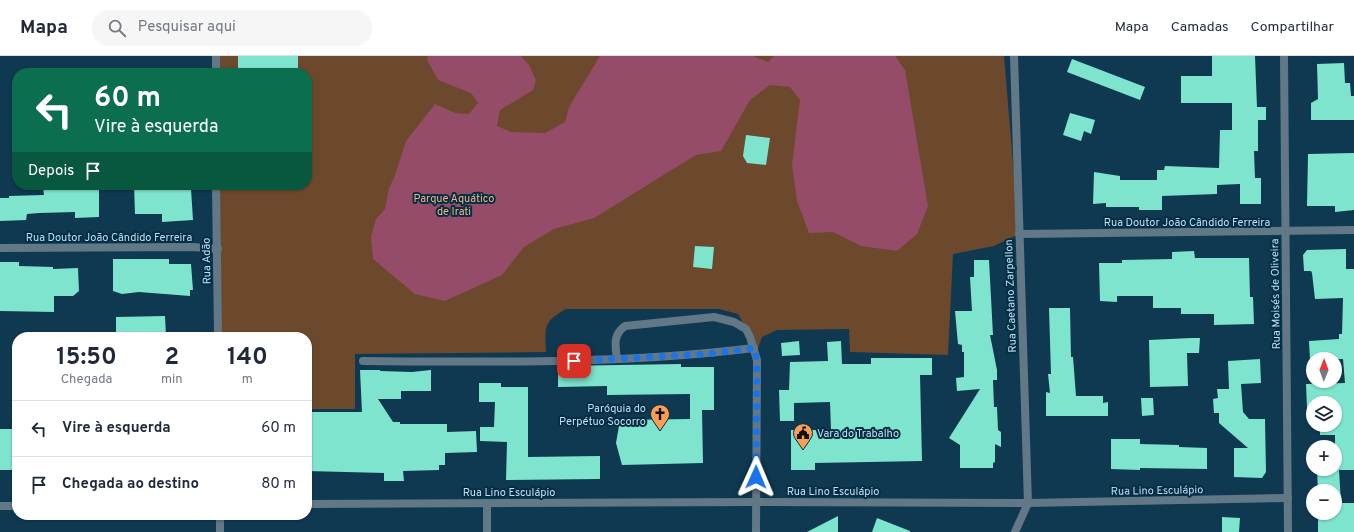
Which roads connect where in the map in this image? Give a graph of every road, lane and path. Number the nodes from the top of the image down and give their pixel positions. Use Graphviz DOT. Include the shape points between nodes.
graph roads {
  1 [pos="216,56"];
  2 [pos="1014,56"];
  3 [pos="1284,56"];
  4 [pos="216,68"];
  5 [pos="216,190"];
  6 [pos="1354,230"];
  7 [pos="1285,232"];
  8 [pos="1019,234"];
  9 [pos="0,248"];
  10 [pos="218,249"];
  11 [pos="218,332"];
  12 [pos="754,348"];
  13 [pos="617,359"];
  14 [pos="363,361"];
  15 [pos="1288,498"];
  16 [pos="756,502"];
  17 [pos="487,503"];
  18 [pos="1028,503"];
  19 [pos="312,504"];
  20 [pos="0,506"];
  21 [pos="12,506"];
  22 [pos="220,520"];
  23 [pos="220,532"];
  24 [pos="487,532"];
  25 [pos="756,532"];
  26 [pos="1015,532"];
  27 [pos="1288,532"];
  1 -- 4 [label="street"];
  2 -- 8 [label="street, Rua Caetano Zarpellon"];
  3 -- 7 [label="street, Rua Moisés de Oliveira"];
  5 -- 10 [label="street, Rua Adão"];
  6 -- 7 [label="street, Rua Doutor João Cândido Ferreira"];
  7 -- 8 [label="street, Rua Doutor João Cândido Ferreira"];
  7 -- 15 [label="street, Rua Moisés de Oliveira"];
  8 -- 18 [label="street, Rua Caetano Zarpellon"];
  9 -- 10 [label="street, Rua Doutor João Cândido Ferreira"];
  10 -- 11 [label="street, Rua Adão"];
  12 -- 13 [label="street" via="708,354"];
  12 -- 13 [label="street" via="746,329 734,322 714,317 625,326 618,331 615,339"];
  12 -- 16 [label="street" via="757,360"];
  13 -- 14 [label="street" via="546,362"];
  15 -- 18 [label="street, Rua Lino Esculápio"];
  15 -- 27 [label="street, Rua Moisés de Oliveira"];
  16 -- 17 [label="street, Rua Lino Esculápio"];
  16 -- 18 [label="street, Rua Lino Esculápio"];
  16 -- 25 [label="street"];
  17 -- 19 [label="street, Rua Lino Esculápio"];
  17 -- 24 [label="street"];
  18 -- 26 [label="street, Rua Caetano Zarpellon"];
  20 -- 21 [label="street"];
  22 -- 23 [label="street"];
}
